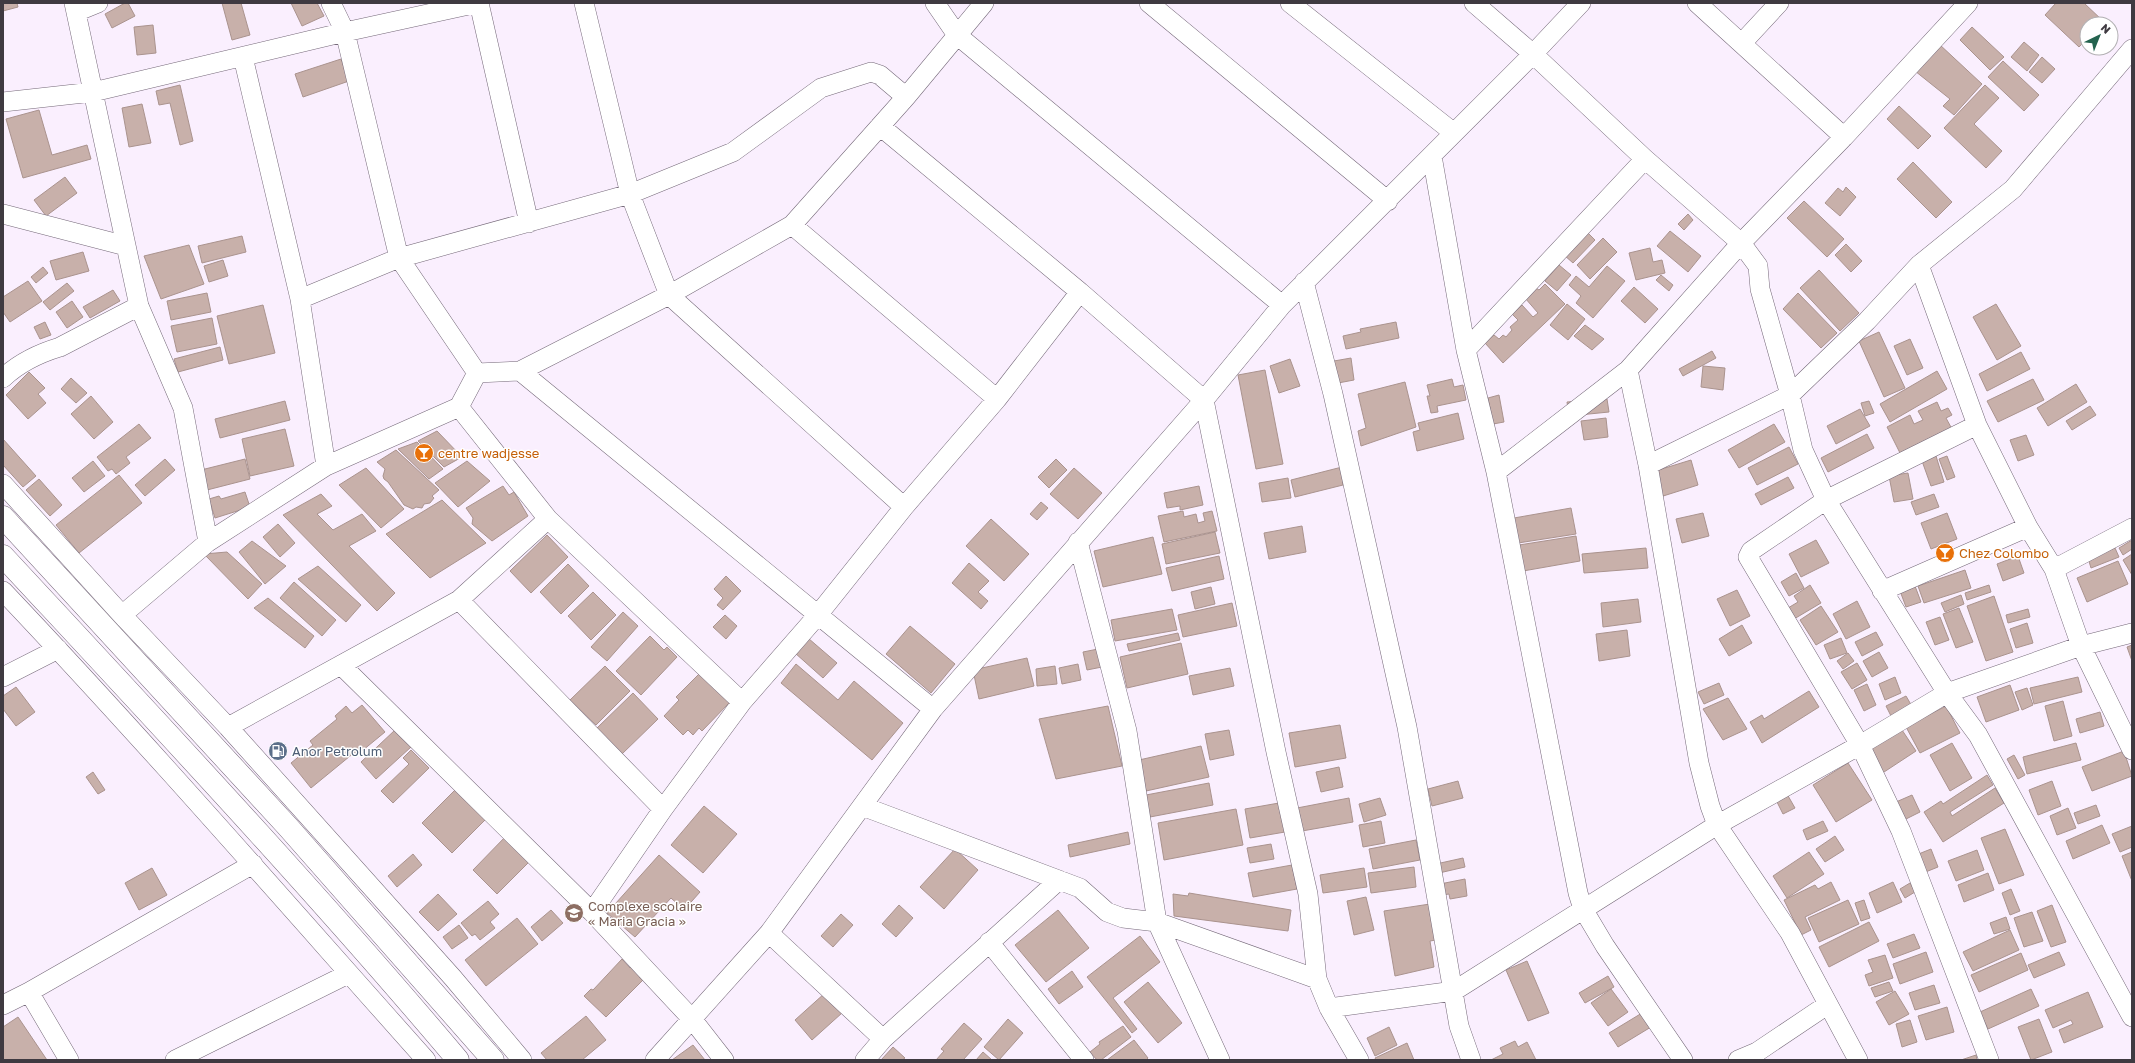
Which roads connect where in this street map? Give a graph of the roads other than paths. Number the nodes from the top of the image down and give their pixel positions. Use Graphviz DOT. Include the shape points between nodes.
graph roads {
  1 [pos="98,3"];
  2 [pos="331,3"];
  3 [pos="479,3"];
  4 [pos="584,3"];
  5 [pos="935,3"];
  6 [pos="984,3"];
  7 [pos="1149,3"];
  8 [pos="1290,3"];
  9 [pos="1474,3"];
  10 [pos="1581,3"];
  11 [pos="1697,3"];
  12 [pos="1779,3"];
  13 [pos="1968,3"];
  14 [pos="75,8"];
  15 [pos="345,32"];
  16 [pos="957,35"];
  17 [pos="1742,43"];
  18 [pos="2132,49"];
  19 [pos="1533,54"];
  20 [pos="243,57"];
  21 [pos="93,92"];
  22 [pos="906,97"];
  23 [pos="3,102"];
  24 [pos="880,126"];
  25 [pos="1454,133"];
  26 [pos="1844,138"];
  27 [pos="1432,156"];
  28 [pos="1645,159"];
  29 [pos="630,194"];
  30 [pos="1388,201"];
  31 [pos="3,214"];
  32 [pos="529,223"];
  33 [pos="792,225"];
  34 [pos="1741,243"];
  35 [pos="126,246"];
  36 [pos="399,258"];
  37 [pos="1919,265"];
  38 [pos="1304,282"];
  39 [pos="1080,292"];
  40 [pos="669,295"];
  41 [pos="300,299"];
  42 [pos="1282,305"];
  43 [pos="139,306"];
  44 [pos="1466,350"];
  45 [pos="1628,370"];
  46 [pos="520,371"];
  47 [pos="477,373"];
  48 [pos="3,378"];
  49 [pos="1790,396"];
  50 [pos="997,399"];
  51 [pos="1204,400"];
  52 [pos="459,407"];
  53 [pos="1978,425"];
  54 [pos="326,466"];
  55 [pos="1648,466"];
  56 [pos="1496,472"];
  57 [pos="3,484"];
  58 [pos="1826,500"];
  59 [pos="904,507"];
  60 [pos="3,517"];
  61 [pos="548,519"];
  62 [pos="2028,527"];
  63 [pos="2132,528"];
  64 [pos="208,542"];
  65 [pos="1078,542"];
  66 [pos="3,556"];
  67 [pos="2054,570"];
  68 [pos="3,591"];
  69 [pos="1882,591"];
  70 [pos="459,600"];
  71 [pos="122,615"];
  72 [pos="817,616"];
  73 [pos="2132,633"];
  74 [pos="2081,646"];
  75 [pos="58,649"];
  76 [pos="341,665"];
  77 [pos="3,677"];
  78 [pos="1947,693"];
  79 [pos="742,702"];
  80 [pos="933,709"];
  81 [pos="228,727"];
  82 [pos="1860,745"];
  83 [pos="2132,750"];
  84 [pos="862,806"];
  85 [pos="663,809"];
  86 [pos="1717,825"];
  87 [pos="253,864"];
  88 [pos="1059,880"];
  89 [pos="1583,909"];
  90 [pos="592,912"];
  91 [pos="1157,922"];
  92 [pos="769,933"];
  93 [pos="989,942"];
  94 [pos="348,974"];
  95 [pos="1318,979"];
  96 [pos="1454,991"];
  97 [pos="29,992"];
  98 [pos="3,1005"];
  99 [pos="1827,1005"];
  100 [pos="1329,1008"];
  101 [pos="2132,1017"];
  102 [pos="692,1020"];
  103 [pos="883,1039"];
  104 [pos="1075,1056"];
  105 [pos="1758,1056"];
  106 [pos="1215,1058"];
  107 [pos="69,1060"];
  108 [pos="175,1060"];
  109 [pos="426,1060"];
  110 [pos="458,1060"];
  111 [pos="493,1060"];
  112 [pos="522,1060"];
  113 [pos="655,1060"];
  114 [pos="724,1060"];
  115 [pos="865,1060"];
  116 [pos="1359,1060"];
  117 [pos="1471,1060"];
  118 [pos="1683,1060"];
  119 [pos="1738,1060"];
  120 [pos="1858,1060"];
  121 [pos="1989,1060"];
  1 -- 14 [label="street"];
  2 -- 15 [label="street"];
  3 -- 15 [label="street"];
  3 -- 32 [label="street"];
  4 -- 29 [label="street"];
  5 -- 16 [label="street"];
  6 -- 16 [label="street"];
  7 -- 30 [label="street"];
  8 -- 25 [label="street"];
  9 -- 19 [label="street"];
  10 -- 19 [label="street"];
  11 -- 17 [label="street"];
  12 -- 17 [label="street"];
  13 -- 26 [label="street"];
  14 -- 21 [label="street"];
  15 -- 20 [label="street"];
  15 -- 36 [label="street"];
  16 -- 22 [label="street"];
  16 -- 42 [label="street"];
  17 -- 26 [label="street"];
  18 -- 37 [label="street" via="2013,189"];
  19 -- 25 [label="street"];
  19 -- 28 [label="street"];
  20 -- 21 [label="street"];
  20 -- 41 [label="street"];
  21 -- 23 [label="street"];
  21 -- 35 [label="street"];
  22 -- 24 [label="street"];
  22 -- 29 [label="street" via="880,74 871,72 821,88 733,152"];
  24 -- 33 [label="street"];
  24 -- 39 [label="street"];
  25 -- 27 [label="street"];
  26 -- 34 [label="street"];
  27 -- 30 [label="street"];
  27 -- 44 [label="street"];
  28 -- 34 [label="street"];
  28 -- 44 [label="street"];
  29 -- 32 [label="street"];
  29 -- 40 [label="street"];
  30 -- 38 [label="street"];
  31 -- 35 [label="street"];
  32 -- 36 [label="street"];
  33 -- 40 [label="street"];
  33 -- 50 [label="street"];
  34 -- 45 [label="street"];
  34 -- 49 [label="street" via="1758,266 1760,289"];
  35 -- 43 [label="street"];
  36 -- 41 [label="street"];
  36 -- 47 [label="street"];
  37 -- 49 [label="street" via="1867,321"];
  37 -- 53 [label="street"];
  38 -- 42 [label="street"];
  38 -- 96 [label="street" via="1333,394 1398,688"];
  39 -- 50 [label="street"];
  39 -- 51 [label="street"];
  40 -- 46 [label="street"];
  40 -- 59 [label="street"];
  41 -- 54 [label="street"];
  42 -- 51 [label="street"];
  43 -- 48 [label="street" via="12,370"];
  43 -- 64 [label="street" via="183,408"];
  44 -- 56 [label="street"];
  45 -- 55 [label="street"];
  45 -- 56 [label="street"];
  46 -- 47 [label="street"];
  46 -- 72 [label="street"];
  47 -- 52 [label="street"];
  49 -- 55 [label="street"];
  49 -- 58 [label="street" via="1803,450"];
  50 -- 59 [label="street"];
  51 -- 65 [label="street"];
  51 -- 95 [label="street" via="1276,752 1308,894"];
  52 -- 54 [label="street"];
  52 -- 61 [label="street"];
  53 -- 58 [label="street"];
  53 -- 62 [label="street"];
  54 -- 64 [label="street"];
  55 -- 86 [label="street" via="1699,764"];
  56 -- 89 [label="street"];
  57 -- 71 [label="street"];
  58 -- 69 [label="street"];
  58 -- 82 [label="street" via="1751,550 1748,557"];
  59 -- 72 [label="street"];
  60 -- 111 [label="highway" via="294,833"];
  61 -- 70 [label="street"];
  61 -- 79 [label="street"];
  62 -- 67 [label="street"];
  62 -- 69 [label="street"];
  63 -- 67 [label="street"];
  64 -- 71 [label="street"];
  65 -- 80 [label="street"];
  65 -- 91 [label="street" via="1128,731"];
  66 -- 110 [label="highway" via="275,850"];
  67 -- 74 [label="street"];
  68 -- 75 [label="street"];
  69 -- 78 [label="street"];
  70 -- 76 [label="street"];
  70 -- 85 [label="street"];
  71 -- 81 [label="street"];
  72 -- 79 [label="street"];
  72 -- 80 [label="street"];
  73 -- 74 [label="street"];
  74 -- 78 [label="street"];
  74 -- 83 [label="street"];
  75 -- 77 [label="street"];
  75 -- 87 [label="street"];
  76 -- 81 [label="street"];
  76 -- 90 [label="street"];
  78 -- 82 [label="street"];
  78 -- 101 [label="street" via="1978,735"];
  79 -- 85 [label="street"];
  80 -- 84 [label="street"];
  81 -- 112 [label="street" via="453,978"];
  82 -- 86 [label="street"];
  82 -- 121 [label="street" via="1901,831"];
  84 -- 88 [label="street"];
  84 -- 92 [label="street"];
  85 -- 90 [label="street"];
  86 -- 89 [label="street"];
  86 -- 99 [label="street" via="1790,933"];
  87 -- 94 [label="street"];
  87 -- 97 [label="street"];
  88 -- 91 [label="street" via="1080,888 1107,912 1123,918"];
  88 -- 93 [label="street"];
  89 -- 96 [label="street"];
  89 -- 118 [label="street" via="1605,946"];
  90 -- 102 [label="street"];
  91 -- 95 [label="street"];
  91 -- 106 [label="street"];
  92 -- 102 [label="street"];
  92 -- 103 [label="street"];
  93 -- 103 [label="street"];
  93 -- 104 [label="street"];
  94 -- 108 [label="street"];
  94 -- 109 [label="street"];
  95 -- 100 [label="street"];
  96 -- 100 [label="street"];
  96 -- 117 [label="street" via="1459,1026"];
  97 -- 98 [label="street"];
  97 -- 107 [label="street"];
  99 -- 105 [label="street"];
  99 -- 120 [label="street"];
  100 -- 116 [label="street"];
  102 -- 113 [label="street"];
  102 -- 114 [label="street"];
  103 -- 115 [label="street"];
  105 -- 119 [label="street"];
}
